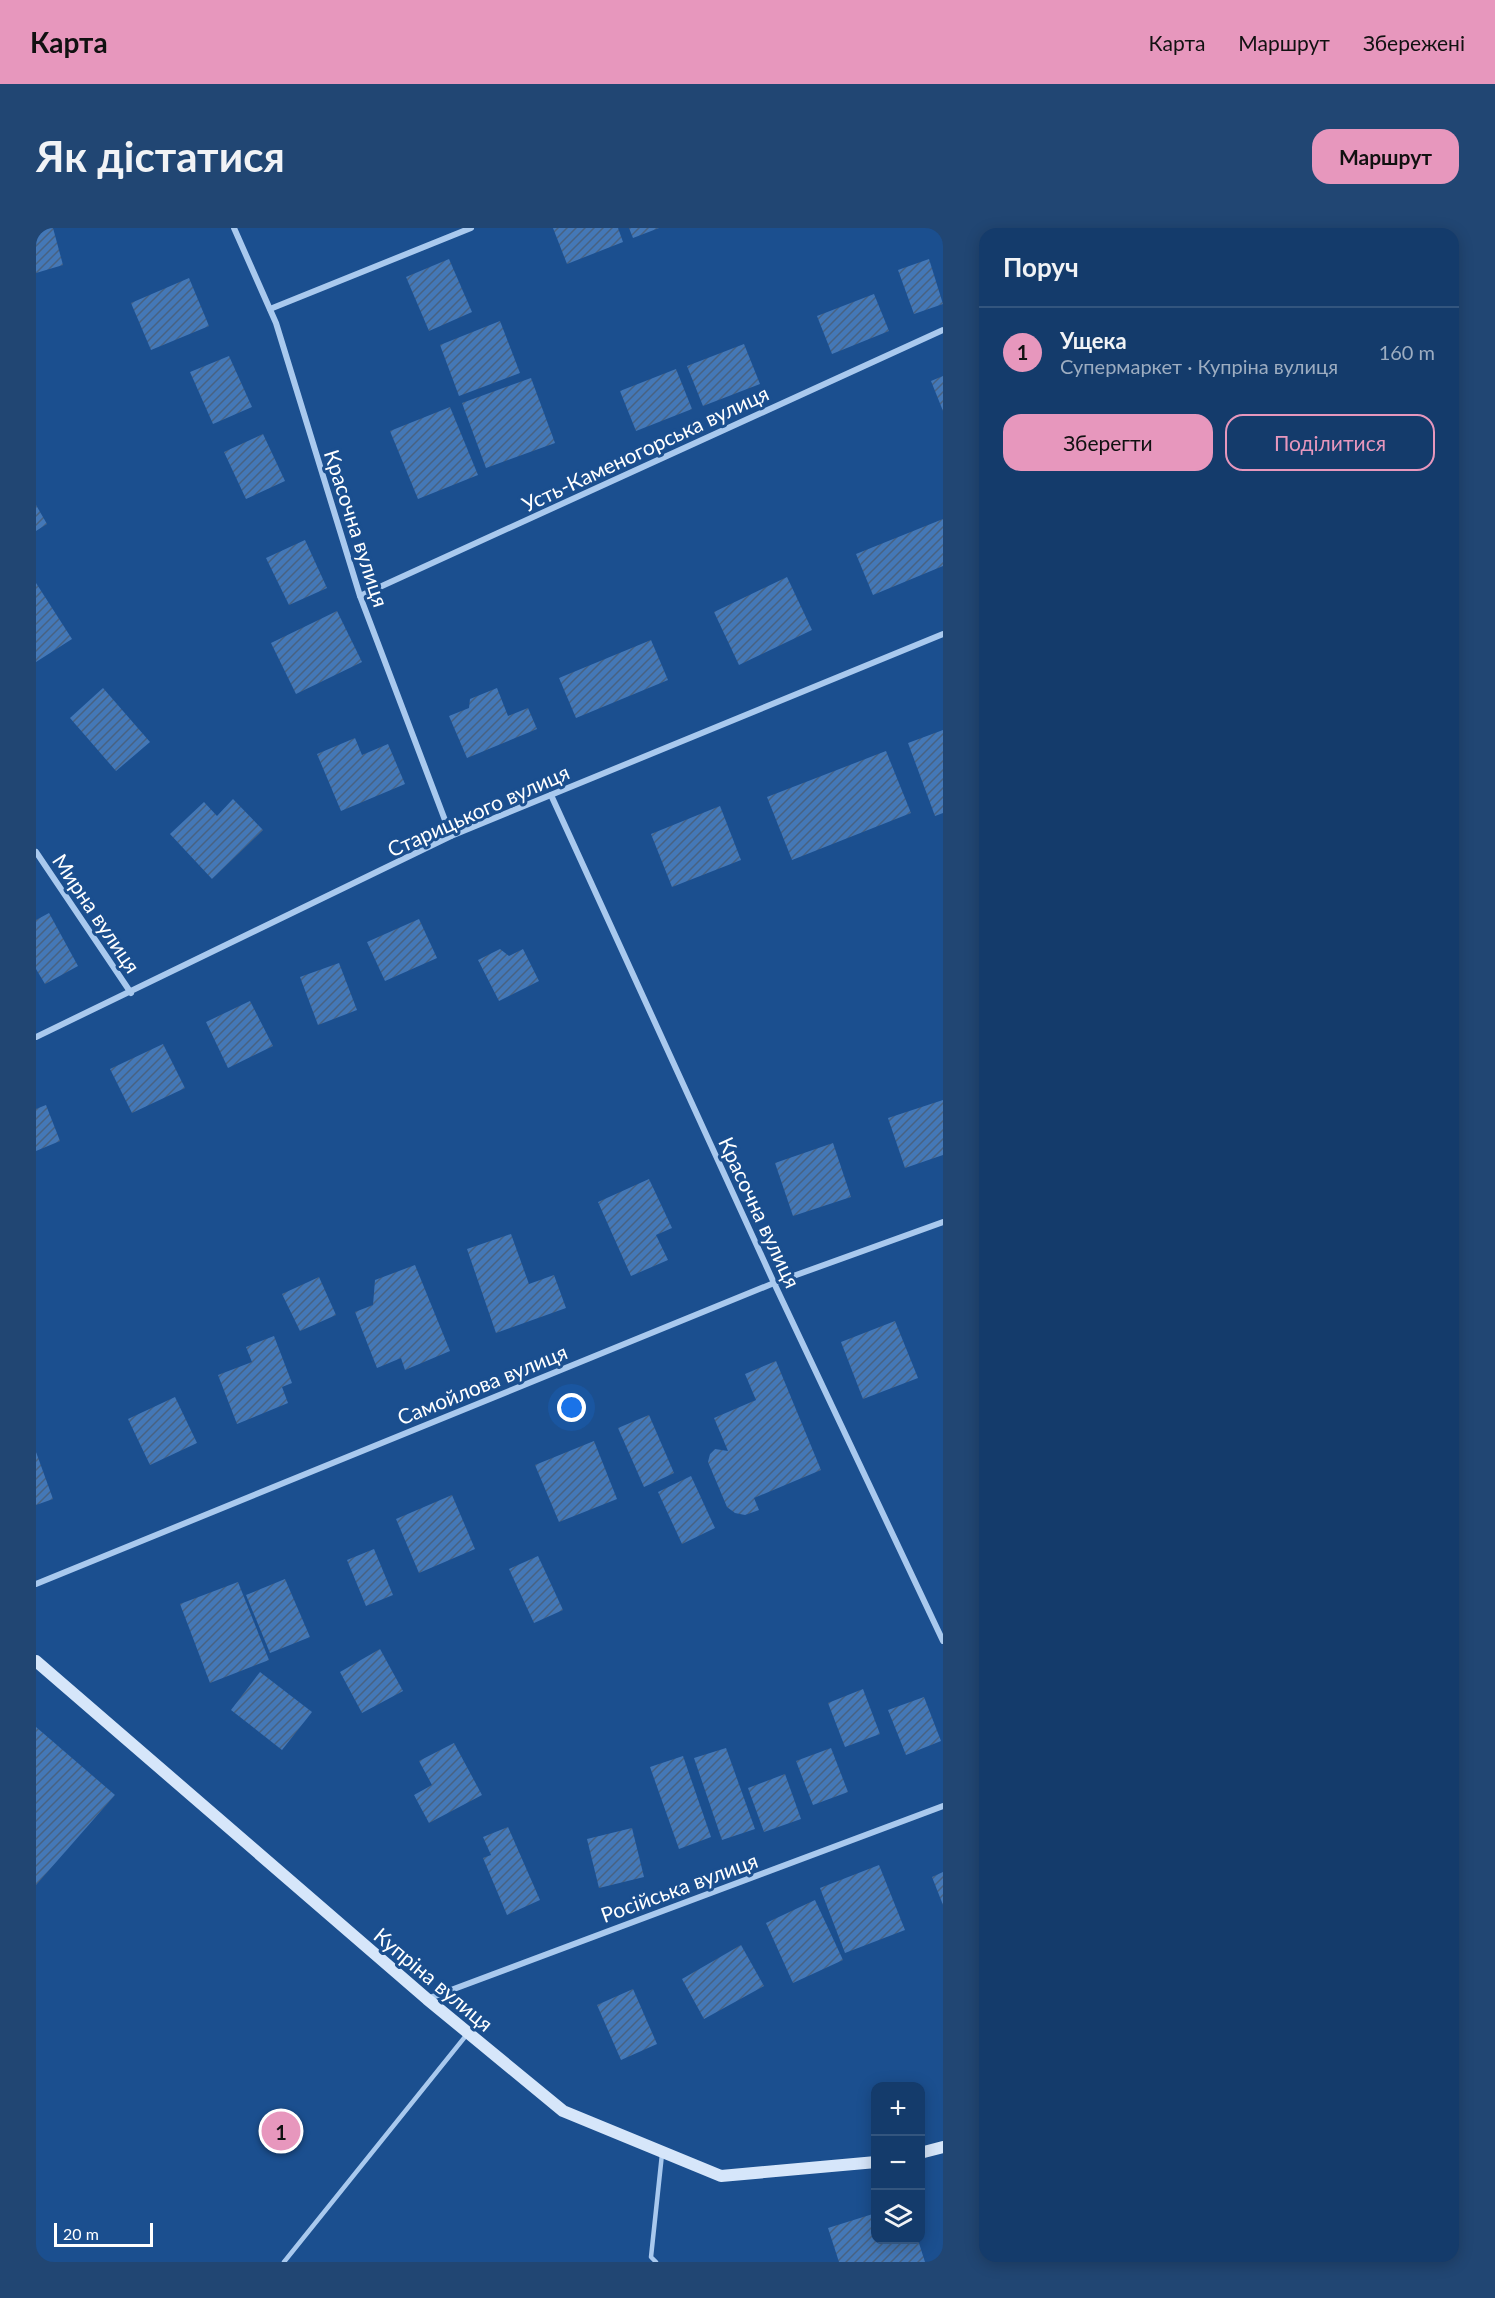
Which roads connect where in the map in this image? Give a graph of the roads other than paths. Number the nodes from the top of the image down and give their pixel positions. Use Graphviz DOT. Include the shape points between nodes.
graph roads {
  1 [pos="234,228"];
  2 [pos="471,228"];
  3 [pos="270,309"];
  4 [pos="943,330"];
  5 [pos="360,596"];
  6 [pos="943,634"];
  7 [pos="551,795"];
  8 [pos="451,837"];
  9 [pos="36,852"];
  10 [pos="131,993"];
  11 [pos="36,1037"];
  12 [pos="943,1222"];
  13 [pos="774,1283"];
  14 [pos="36,1584"];
  15 [pos="943,1641"];
  16 [pos="36,1661"];
  17 [pos="943,1806"];
  18 [pos="427,1999"];
  19 [pos="468,2033"];
  20 [pos="943,2147"];
  21 [pos="662,2151"];
  22 [pos="925,2152"];
  23 [pos="871,2162"];
  24 [pos="284,2262"];
  25 [pos="656,2262"];
  1 -- 3 [label="street, Красочна вулиця"];
  2 -- 3 [label="street"];
  3 -- 5 [label="street, Красочна вулиця"];
  4 -- 5 [label="street, Усть-Каменогорська вулиця"];
  5 -- 8 [label="street, Красочна вулиця"];
  6 -- 7 [label="street, Старицького вулиця"];
  7 -- 8 [label="street, Старицького вулиця"];
  7 -- 13 [label="street, Красочна вулиця"];
  8 -- 10 [label="street, Старицького вулиця"];
  9 -- 10 [label="street, Мирна вулиця"];
  10 -- 11 [label="street, Старицького вулиця"];
  12 -- 13 [label="street, Самойлова вулиця"];
  13 -- 14 [label="street, Самойлова вулиця"];
  13 -- 15 [label="street, Красочна вулиця"];
  16 -- 18 [label="main road, Купріна вулиця"];
  17 -- 18 [label="street, Російська вулиця"];
  18 -- 19 [label="main road, Купріна вулиця"];
  19 -- 21 [label="main road, Купріна вулиця" via="563,2111"];
  19 -- 24 [label="lane"];
  20 -- 22 [label="main road"];
  21 -- 23 [label="main road, Купріна вулиця" via="721,2176"];
  21 -- 25 [label="lane" via="651,2257"];
}
